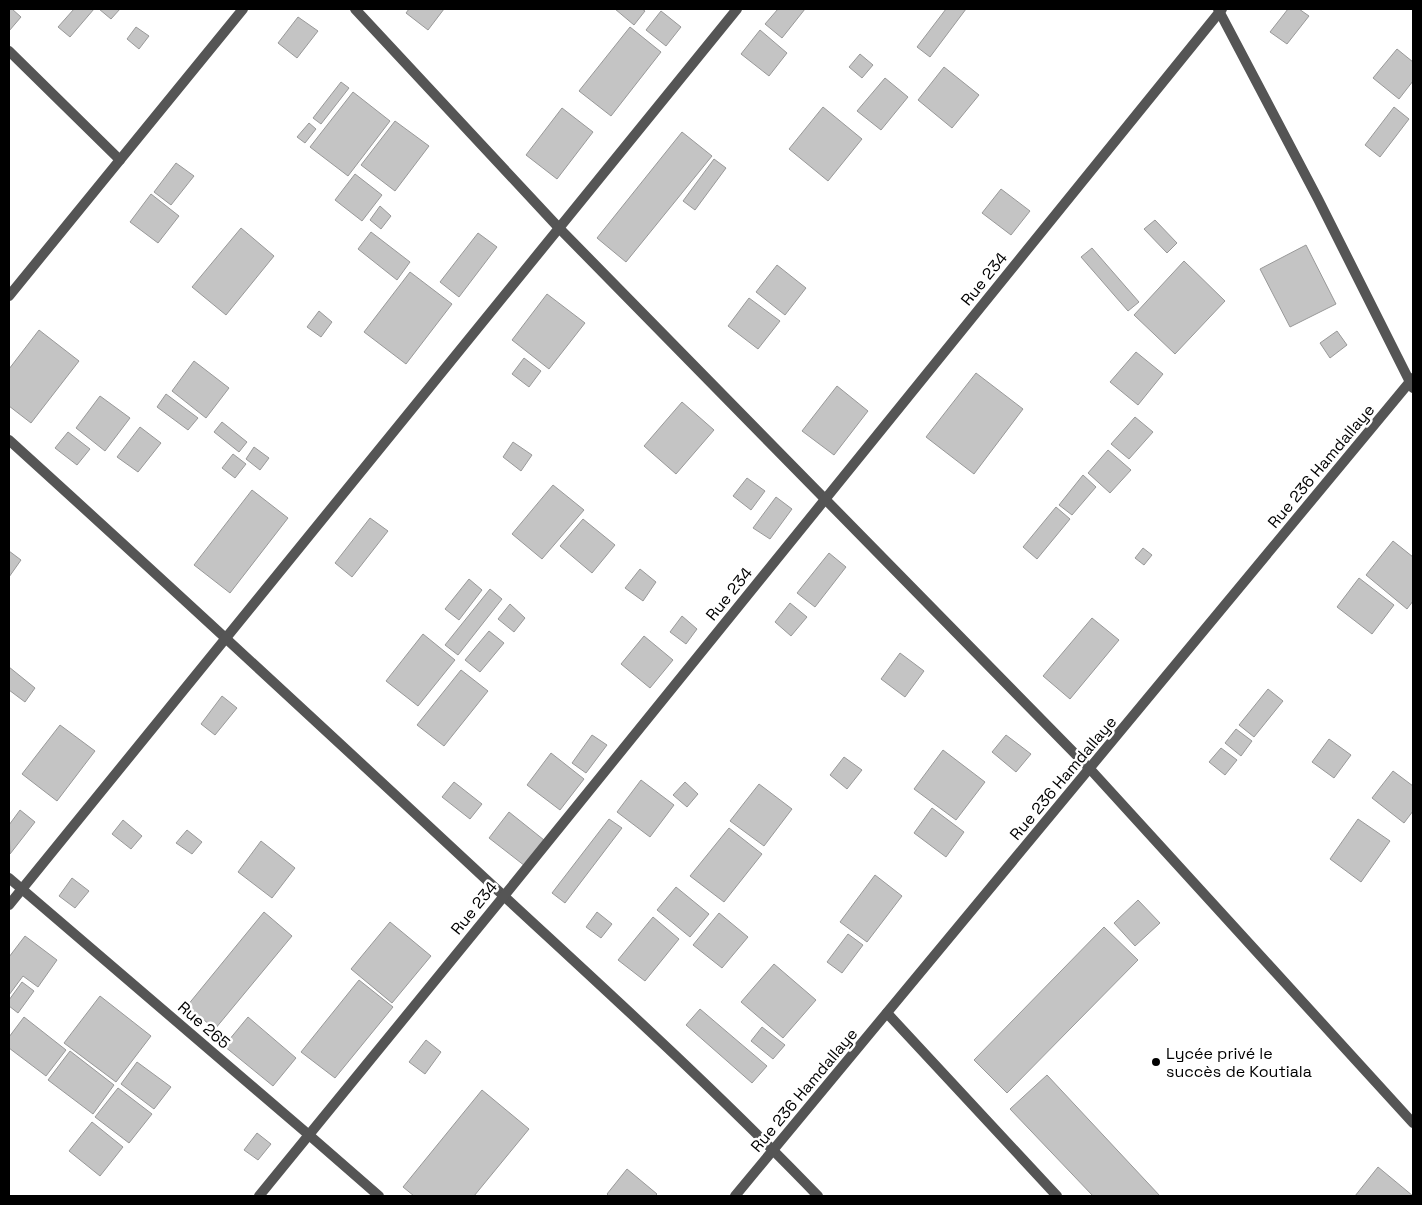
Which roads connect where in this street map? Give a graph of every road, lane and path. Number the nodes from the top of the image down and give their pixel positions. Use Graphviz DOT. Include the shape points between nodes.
graph roads {
  1 [pos="243,9"];
  2 [pos="355,9"];
  3 [pos="737,9"];
  4 [pos="1220,10"];
  5 [pos="9,51"];
  6 [pos="120,160"];
  7 [pos="559,228"];
  8 [pos="9,296"];
  9 [pos="1412,383"];
  10 [pos="9,440"];
  11 [pos="825,499"];
  12 [pos="226,638"];
  13 [pos="1090,769"];
  14 [pos="9,878"];
  15 [pos="22,889"];
  16 [pos="504,896"];
  17 [pos="9,905"];
  18 [pos="888,1013"];
  19 [pos="1413,1123"];
  20 [pos="309,1135"];
  21 [pos="773,1150"];
  22 [pos="259,1196"];
  23 [pos="379,1196"];
  24 [pos="735,1196"];
  25 [pos="818,1196"];
  26 [pos="1057,1196"];
  1 -- 6 [label="street"];
  2 -- 7 [label="street"];
  3 -- 7 [label="street"];
  4 -- 9 [label="street"];
  4 -- 11 [label="street, Rue 234"];
  5 -- 6 [label="street"];
  6 -- 8 [label="street"];
  7 -- 11 [label="street"];
  7 -- 12 [label="street"];
  9 -- 13 [label="street, Rue 236 Hamdallaye"];
  10 -- 12 [label="street"];
  11 -- 13 [label="street"];
  11 -- 16 [label="street, Rue 234"];
  12 -- 15 [label="street"];
  12 -- 16 [label="street"];
  13 -- 18 [label="street, Rue 236 Hamdallaye"];
  13 -- 19 [label="street"];
  14 -- 15 [label="street, Rue 265"];
  15 -- 17 [label="street"];
  15 -- 20 [label="street, Rue 265"];
  16 -- 20 [label="street, Rue 234"];
  16 -- 21 [label="street"];
  18 -- 21 [label="street, Rue 236 Hamdallaye"];
  18 -- 26 [label="street"];
  20 -- 22 [label="street, Rue 234"];
  20 -- 23 [label="street, Rue 265"];
  21 -- 24 [label="street, Rue 236 Hamdallaye"];
  21 -- 25 [label="street"];
}
